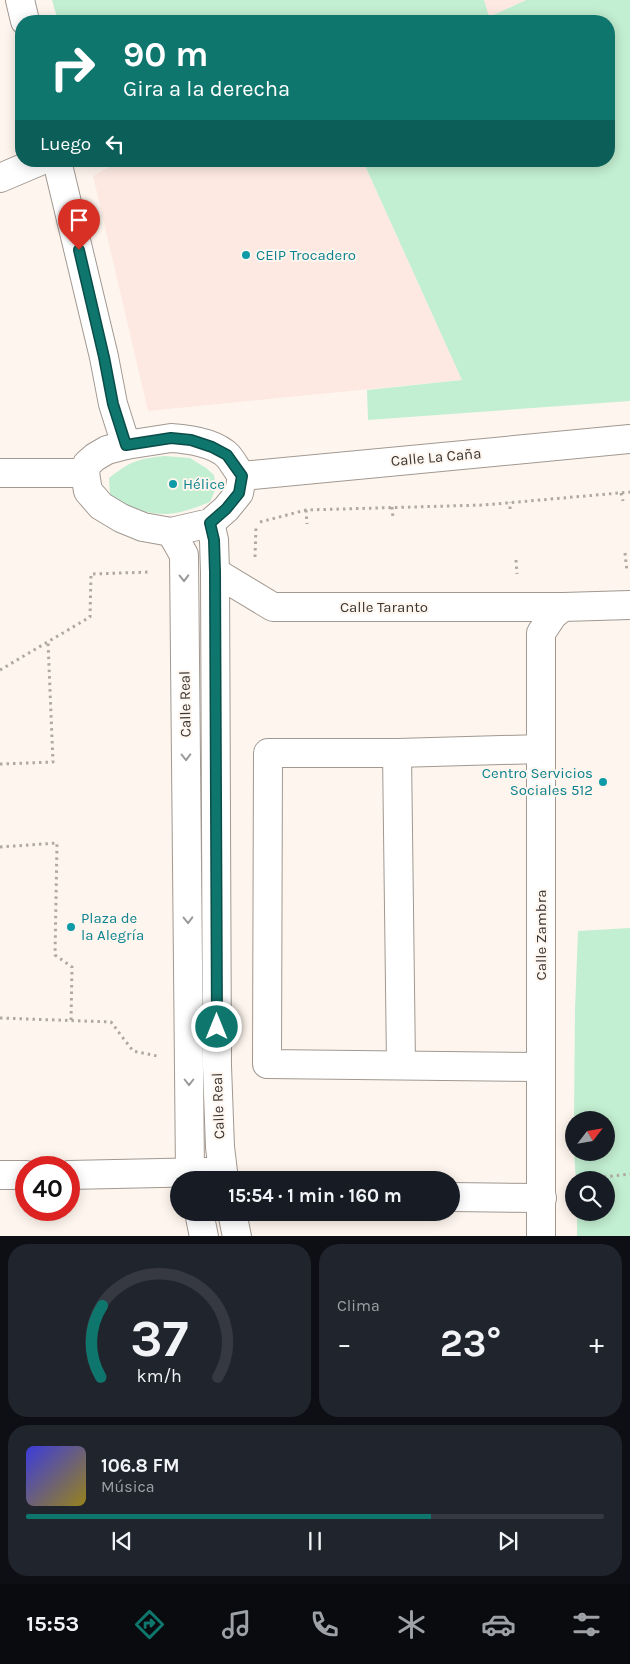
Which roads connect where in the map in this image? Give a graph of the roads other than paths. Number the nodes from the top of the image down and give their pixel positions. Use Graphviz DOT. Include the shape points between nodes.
graph roads {
  1 [pos="20,0"];
  2 [pos="24,15"];
  3 [pos="26,167"];
  4 [pos="58,167"];
  5 [pos="0,178"];
  6 [pos="630,439"];
  7 [pos="126,445"];
  8 [pos="0,473"];
  9 [pos="85,473"];
  10 [pos="242,476"];
  11 [pos="210,523"];
  12 [pos="171,532"];
  13 [pos="215,572"];
  14 [pos="630,606"];
  15 [pos="563,607"];
  16 [pos="541,749"];
  17 [pos="397,753"];
  18 [pos="402,1065"];
  19 [pos="540,1068"];
  20 [pos="191,1171"];
  21 [pos="222,1171"];
  22 [pos="80,1174"];
  23 [pos="0,1175"];
  24 [pos="15,1175"];
  25 [pos="170,1176"];
  26 [pos="460,1198"];
  27 [pos="542,1198"];
  28 [pos="201,1221"];
  29 [pos="234,1221"];
  30 [pos="204,1236"];
  31 [pos="237,1236"];
  32 [pos="541,1236"];
  1 -- 2 [label="street"];
  3 -- 5 [label="street"];
  4 -- 7 [label="street" via="113,404"];
  6 -- 10 [label="street, Calle La Caña"];
  7 -- 9 [label="street" via="95,457 87,464"];
  7 -- 10 [label="street" via="171,438 191,440 227,455"];
  8 -- 9 [label="street"];
  9 -- 12 [label="street" via="88,491 101,506 143,527"];
  10 -- 11 [label="street" via="239,493"];
  11 -- 12 [label="street"];
  11 -- 13 [label="street, Calle Real"];
  12 -- 20 [label="street, Calle Real, one-way" via="184,555"];
  13 -- 15 [label="street, Calle Taranto" via="273,608"];
  13 -- 21 [label="street, Calle Real" via="217,1056"];
  14 -- 15 [label="street, Calle Taranto"];
  15 -- 16 [label="street, Calle Zambra" via="552,615 541,633"];
  16 -- 17 [label="street"];
  16 -- 19 [label="street, Calle Zambra"];
  17 -- 18 [label="street"];
  17 -- 18 [label="street" via="268,754 267,1064"];
  18 -- 19 [label="street"];
  19 -- 27 [label="street, Calle Zambra"];
  22 -- 25 [label="street"];
  23 -- 24 [label="street"];
  26 -- 27 [label="street"];
  27 -- 32 [label="street, Calle Zambra"];
  28 -- 30 [label="street"];
  29 -- 31 [label="street"];
}
